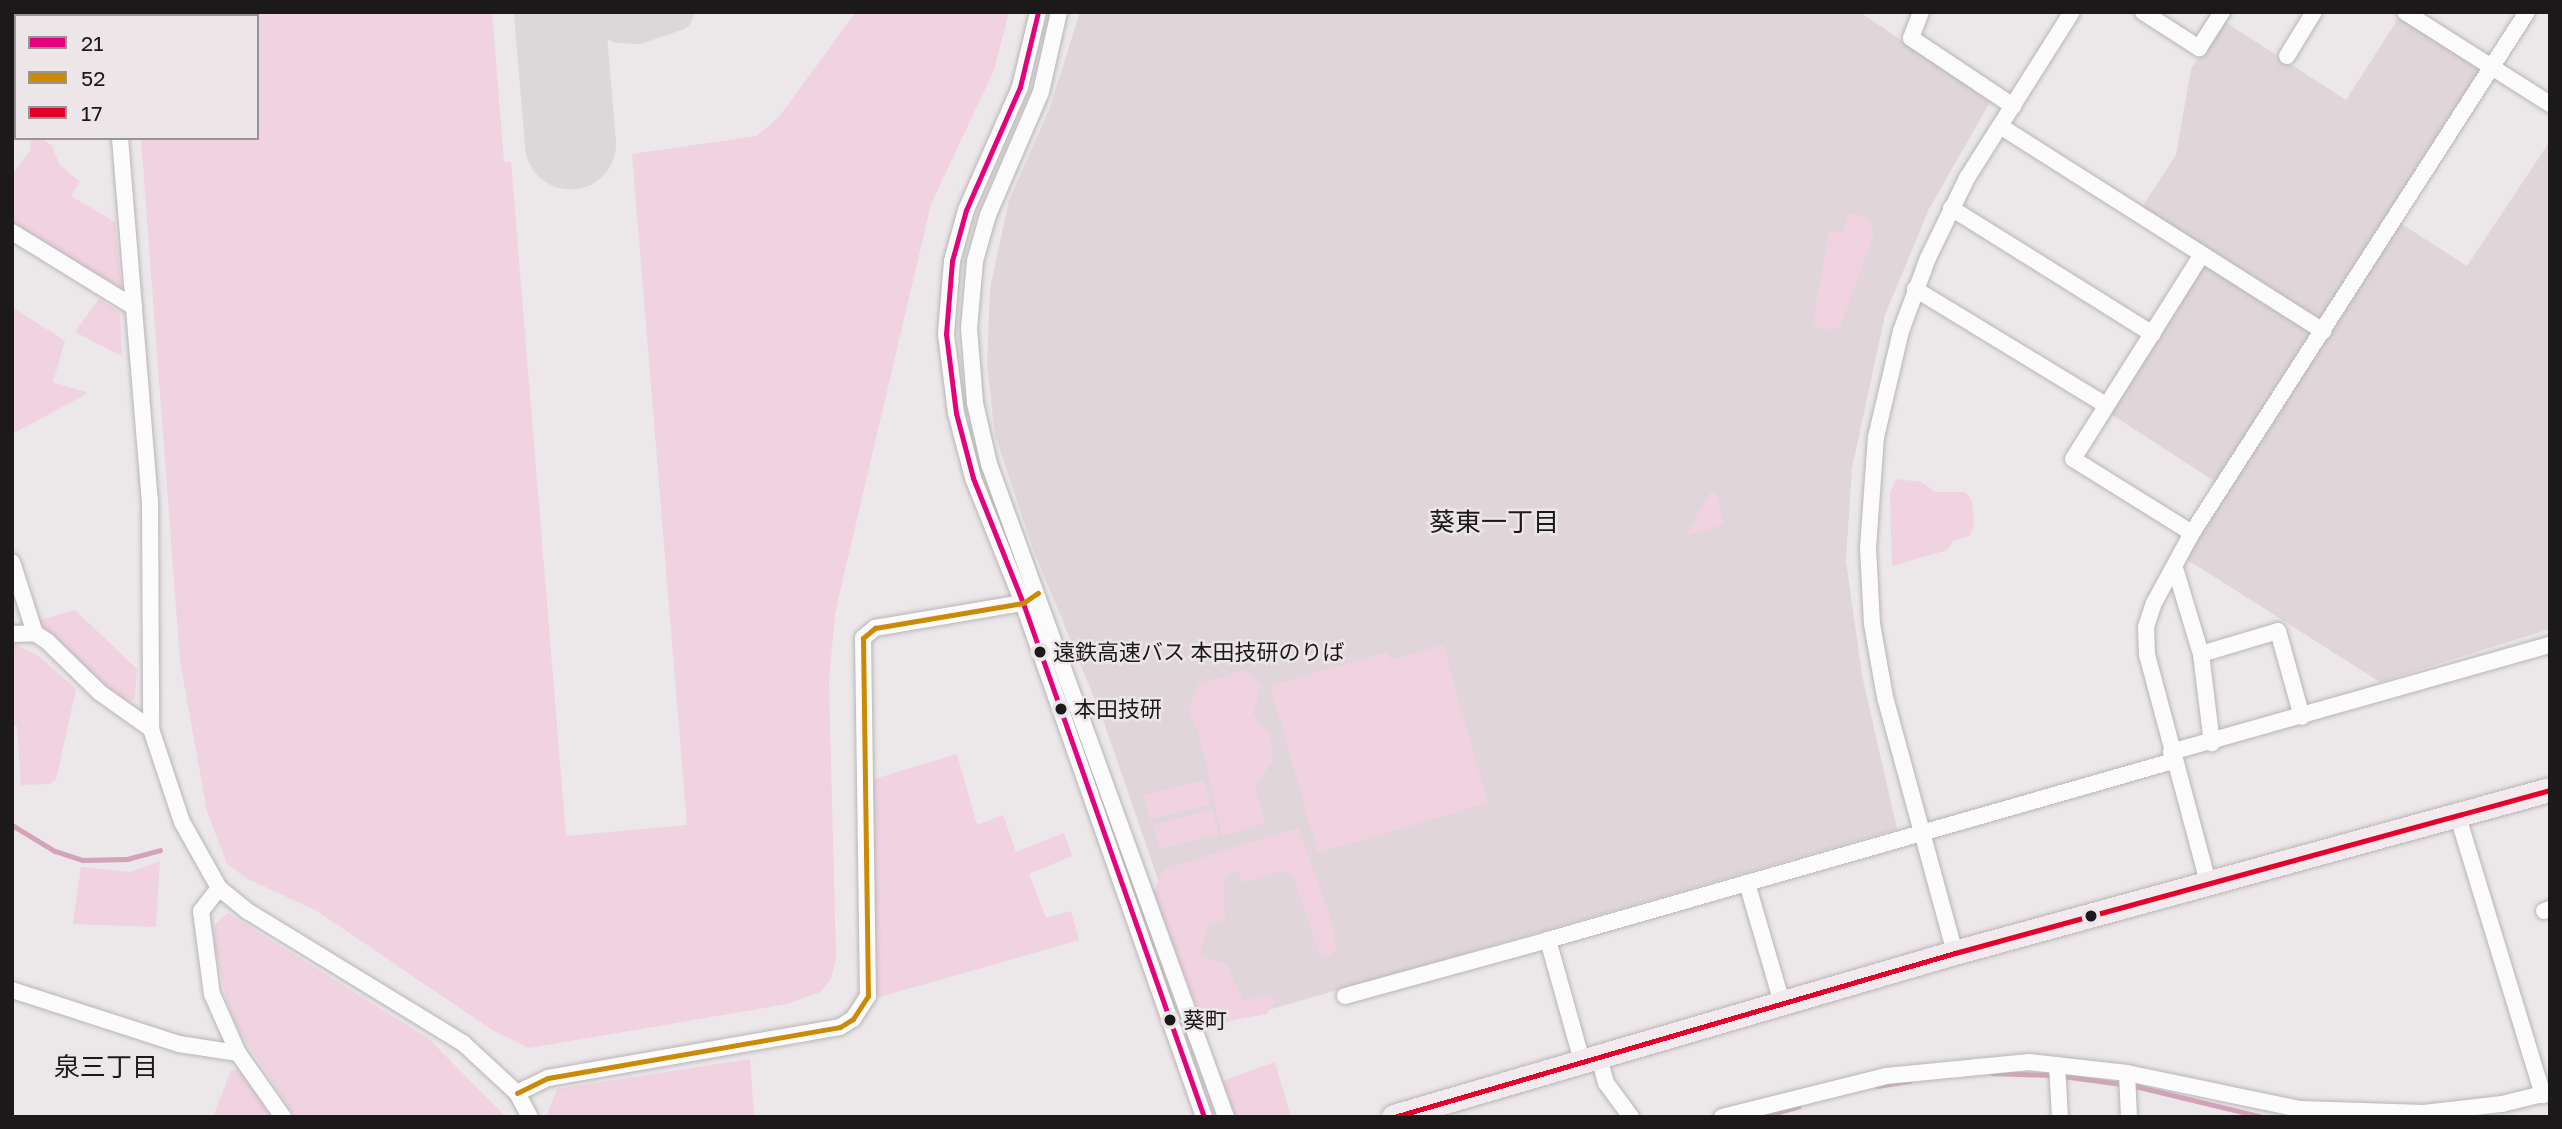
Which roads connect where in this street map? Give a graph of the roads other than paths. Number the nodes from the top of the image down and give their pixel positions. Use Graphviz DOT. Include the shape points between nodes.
graph roads {
  1 [pos="1038,12"];
  2 [pos="1059,12"];
  3 [pos="1921,12"];
  4 [pos="2073,12"];
  5 [pos="2143,12"];
  6 [pos="2222,12"];
  7 [pos="2314,12"];
  8 [pos="2405,12"];
  9 [pos="2527,12"];
  10 [pos="2287,56"];
  11 [pos="2491,67"];
  12 [pos="2550,104"];
  13 [pos="2012,106"];
  14 [pos="2000,125"];
  15 [pos="120,140"];
  16 [pos="1951,208"];
  17 [pos="12,232"];
  18 [pos="2202,256"];
  19 [pos="1915,289"];
  20 [pos="134,307"];
  21 [pos="2323,331"];
  22 [pos="2153,334"];
  23 [pos="2106,405"];
  24 [pos="2192,533"];
  25 [pos="12,562"];
  26 [pos="2175,568"];
  27 [pos="1038,593"];
  28 [pos="1023,603"];
  29 [pos="35,633"];
  30 [pos="12,634"];
  31 [pos="2550,645"];
  32 [pos="2200,654"];
  33 [pos="2302,717"];
  34 [pos="151,729"];
  35 [pos="2212,743"];
  36 [pos="2172,757"];
  37 [pos="2550,790"];
  38 [pos="2458,817"];
  39 [pos="1920,834"];
  40 [pos="1747,883"];
  41 [pos="2209,886"];
  42 [pos="219,888"];
  43 [pos="1548,940"];
  44 [pos="1955,953"];
  45 [pos="12,990"];
  46 [pos="1345,996"];
  47 [pos="1782,1003"];
  48 [pos="238,1052"];
  49 [pos="1590,1059"];
  50 [pos="2058,1072"];
  51 [pos="2127,1081"];
  52 [pos="517,1093"];
  53 [pos="2546,1093"];
  54 [pos="1751,1113"];
  55 [pos="2305,1114"];
  56 [pos="283,1117"];
  57 [pos="530,1117"];
  58 [pos="1204,1117"];
  59 [pos="1226,1117"];
  60 [pos="1394,1117"];
  61 [pos="1631,1117"];
  62 [pos="1722,1117"];
  63 [pos="2060,1117"];
  64 [pos="2129,1117"];
  1 -- 28 [label="street" via="1020,87 966,210 952,261 946,334 956,413 973,478"];
  2 -- 27 [label="street" via="1041,92 988,215 975,261 969,328 975,402 989,464"];
  3 -- 13 [label="street" via="1911,38"];
  4 -- 13 [label="street"];
  5 -- 6 [label="street" via="2199,48"];
  7 -- 10 [label="street"];
  8 -- 11 [label="street"];
  9 -- 11 [label="street"];
  11 -- 12 [label="street"];
  11 -- 21 [label="street"];
  13 -- 14 [label="street"];
  14 -- 16 [label="street"];
  14 -- 18 [label="street"];
  15 -- 20 [label="street"];
  16 -- 19 [label="street"];
  16 -- 22 [label="street"];
  17 -- 20 [label="street"];
  18 -- 21 [label="street"];
  18 -- 22 [label="street"];
  19 -- 23 [label="street"];
  19 -- 39 [label="street" via="1876,437 1868,548 1872,624"];
  20 -- 34 [label="street" via="150,499"];
  21 -- 24 [label="street"];
  22 -- 23 [label="street"];
  23 -- 24 [label="street" via="2073,459"];
  24 -- 26 [label="street"];
  25 -- 29 [label="street"];
  26 -- 32 [label="street"];
  26 -- 36 [label="street" via="2146,626 2147,655"];
  27 -- 28 [label="street"];
  27 -- 59 [label="street"];
  28 -- 52 [label="street" via="875,628 863,638 868,996 853,1019 840,1027 548,1078"];
  28 -- 58 [label="street"];
  29 -- 30 [label="street"];
  29 -- 34 [label="street" via="99,692"];
  31 -- 33 [label="street"];
  32 -- 33 [label="street" via="2278,631"];
  32 -- 35 [label="street"];
  33 -- 35 [label="street"];
  34 -- 42 [label="street" via="182,822"];
  35 -- 36 [label="street"];
  36 -- 39 [label="street"];
  36 -- 41 [label="street"];
  37 -- 38 [label="highway"];
  38 -- 41 [label="highway"];
  38 -- 53 [label="street"];
  39 -- 40 [label="street"];
  39 -- 44 [label="street"];
  40 -- 43 [label="street"];
  40 -- 47 [label="street"];
  41 -- 44 [label="highway"];
  42 -- 48 [label="street" via="201,911 203,936 212,994"];
  42 -- 52 [label="street" via="249,912 464,1044"];
  43 -- 46 [label="street"];
  43 -- 49 [label="street"];
  44 -- 47 [label="highway"];
  45 -- 48 [label="street" via="179,1044"];
  47 -- 49 [label="highway"];
  48 -- 56 [label="street"];
  49 -- 60 [label="highway"];
  49 -- 61 [label="street"];
  50 -- 51 [label="street"];
  50 -- 54 [label="street" via="1958,1066 1898,1074"];
  50 -- 63 [label="street"];
  51 -- 55 [label="street"];
  51 -- 64 [label="street"];
  52 -- 57 [label="street"];
  53 -- 55 [label="street" via="2424,1113"];
  54 -- 62 [label="street"];
}
